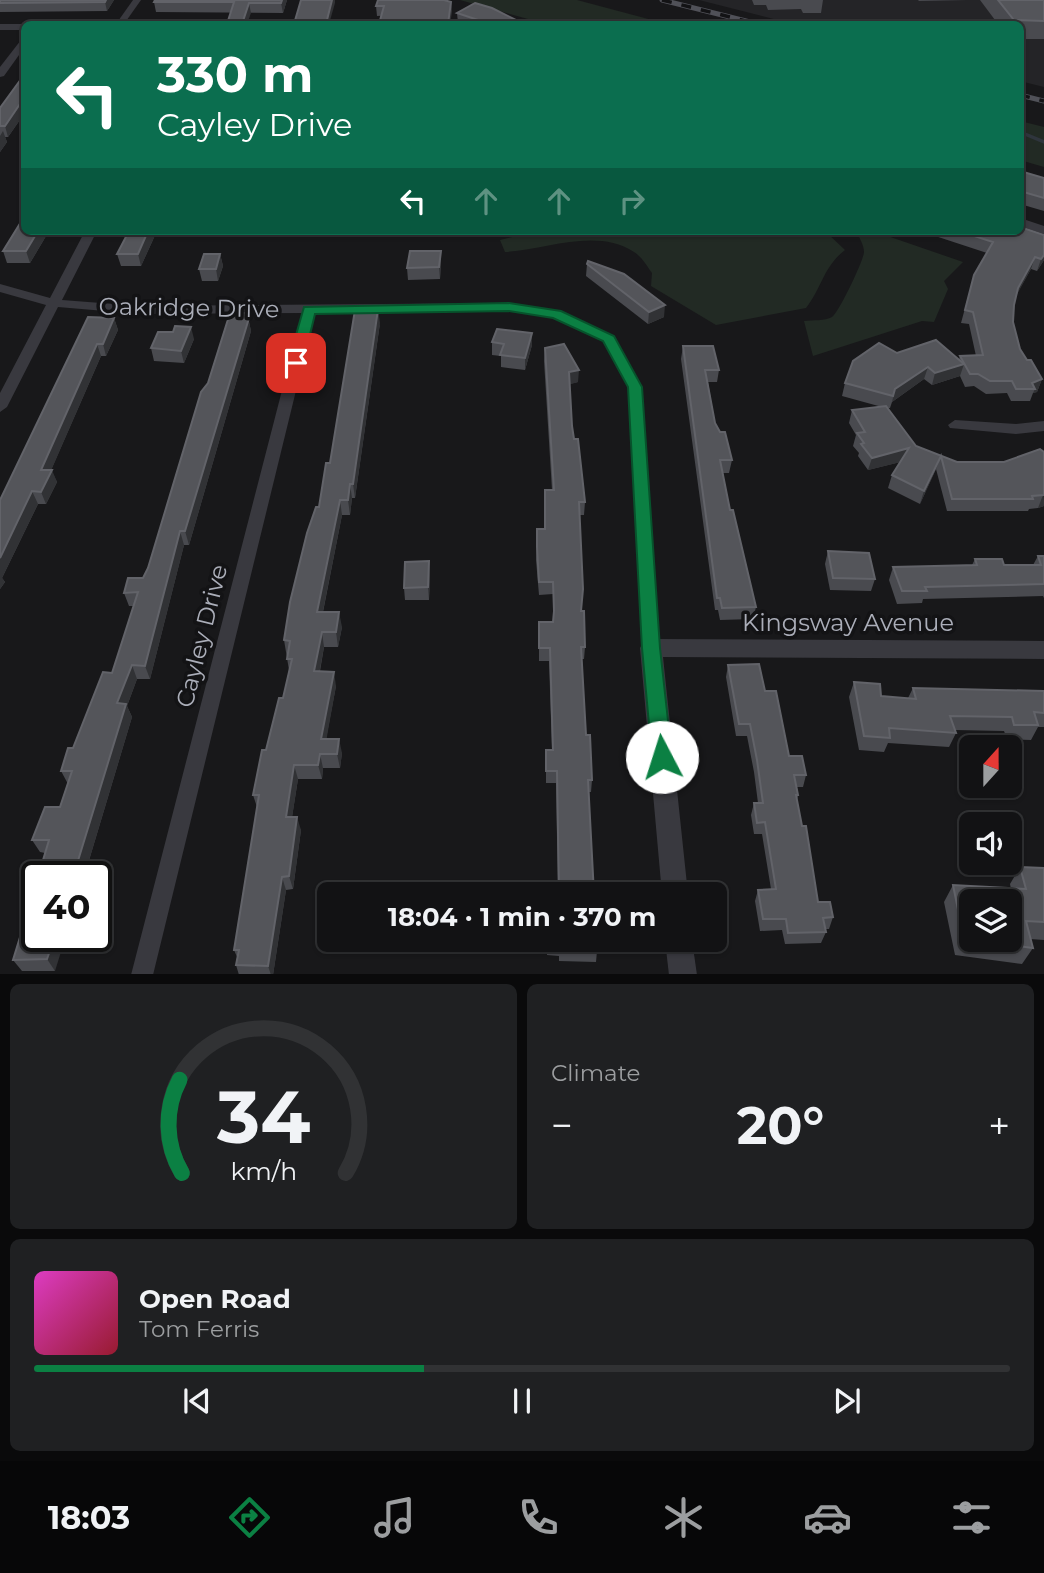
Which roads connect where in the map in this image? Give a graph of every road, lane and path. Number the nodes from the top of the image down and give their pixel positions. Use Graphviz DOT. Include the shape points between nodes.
graph roads {
  1 [pos="137,0"];
  2 [pos="122,21"];
  3 [pos="0,27"];
  4 [pos="21,27"];
  5 [pos="21,46"];
  6 [pos="0,74"];
  7 [pos="1024,223"];
  8 [pos="1044,230"];
  9 [pos="89,235"];
  10 [pos="0,288"];
  11 [pos="53,303"];
  12 [pos="309,310"];
  13 [pos="0,407"];
  14 [pos="955,425"];
  15 [pos="1044,426"];
  16 [pos="651,648"];
  17 [pos="1044,650"];
  18 [pos="674,882"];
  19 [pos="680,952"];
  20 [pos="142,974"];
  21 [pos="682,974"];
  1 -- 2 [label="street"];
  3 -- 4 [label="street"];
  5 -- 6 [label="street"];
  7 -- 8 [label="street"];
  9 -- 11 [label="street"];
  10 -- 11 [label="street, Oakridge Drive"];
  11 -- 12 [label="street, Oakridge Drive" via="140,310"];
  11 -- 13 [label="street"];
  12 -- 16 [label="street, Oakridge Drive" via="509,307 556,314 609,339 635,387"];
  12 -- 20 [label="street, Cayley Drive"];
  14 -- 15 [label="street"];
  16 -- 17 [label="street, Kingsway Avenue"];
  16 -- 18 [label="street, Oakridge Drive"];
  19 -- 21 [label="street"];
}
